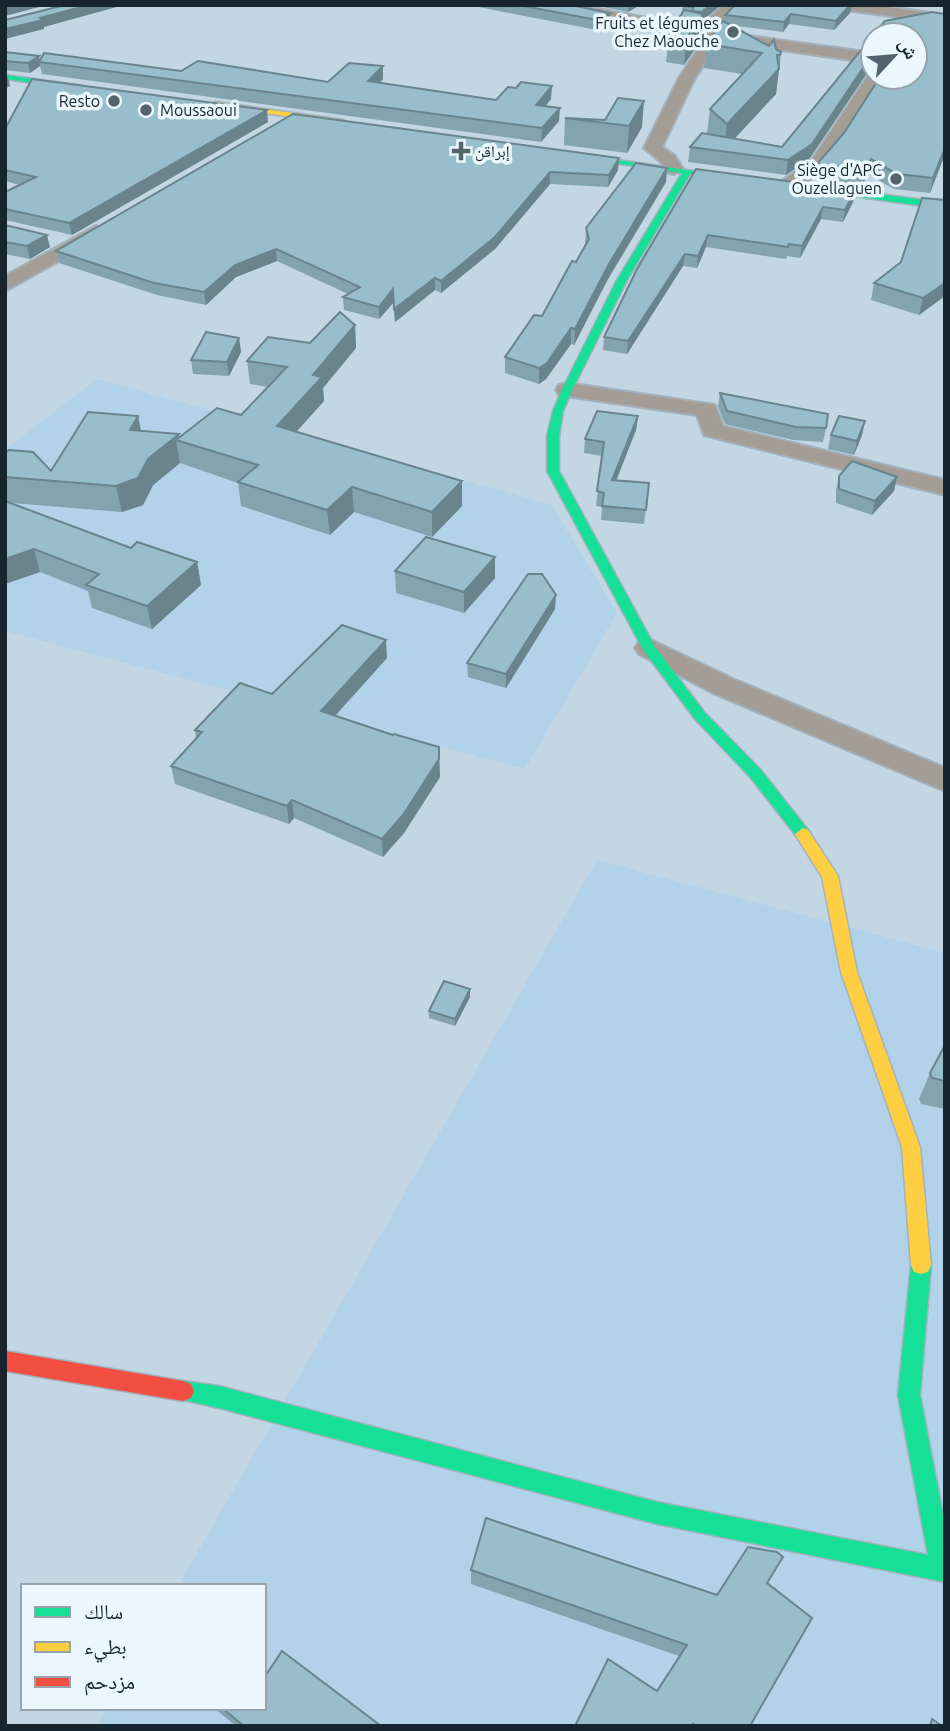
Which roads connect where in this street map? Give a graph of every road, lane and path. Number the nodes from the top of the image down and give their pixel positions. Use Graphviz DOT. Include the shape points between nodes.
graph roads {
  1 [pos="555,5"];
  2 [pos="733,5"];
  3 [pos="838,5"];
  4 [pos="919,16"];
  5 [pos="945,19"];
  6 [pos="708,34"];
  7 [pos="859,56"];
  8 [pos="5,77"];
  9 [pos="97,90"];
  10 [pos="866,91"];
  11 [pos="201,103"];
  12 [pos="294,115"];
  13 [pos="363,125"];
  14 [pos="270,128"];
  15 [pos="546,151"];
  16 [pos="681,170"];
  17 [pos="776,183"];
  18 [pos="945,206"];
  19 [pos="107,226"];
  20 [pos="51,239"];
  21 [pos="74,244"];
  22 [pos="5,285"];
  23 [pos="567,390"];
  24 [pos="945,488"];
  25 [pos="649,648"];
  26 [pos="945,780"];
  27 [pos="5,1361"];
  28 [pos="943,1570"];
  1 -- 6 [label="street"];
  2 -- 6 [label="street"];
  3 -- 4 [label="street"];
  4 -- 5 [label="street"];
  6 -- 7 [label="street"];
  6 -- 16 [label="street" via="653,148"];
  8 -- 9 [label="street"];
  10 -- 17 [label="street" via="818,164"];
  11 -- 12 [label="street"];
  12 -- 13 [label="street"];
  12 -- 14 [label="street"];
  15 -- 16 [label="street"];
  16 -- 17 [label="street"];
  16 -- 23 [label="street"];
  17 -- 18 [label="street"];
  19 -- 21 [label="street"];
  20 -- 21 [label="street"];
  21 -- 22 [label="street"];
  23 -- 24 [label="street" via="707,410 712,430"];
  23 -- 25 [label="street" via="553,436 554,471"];
  25 -- 26 [label="street" via="723,686"];
  25 -- 28 [label="street" via="700,716 755,773 830,876 849,972 911,1147 922,1255 909,1395"];
  27 -- 28 [label="street" via="219,1397 657,1513"];
}
